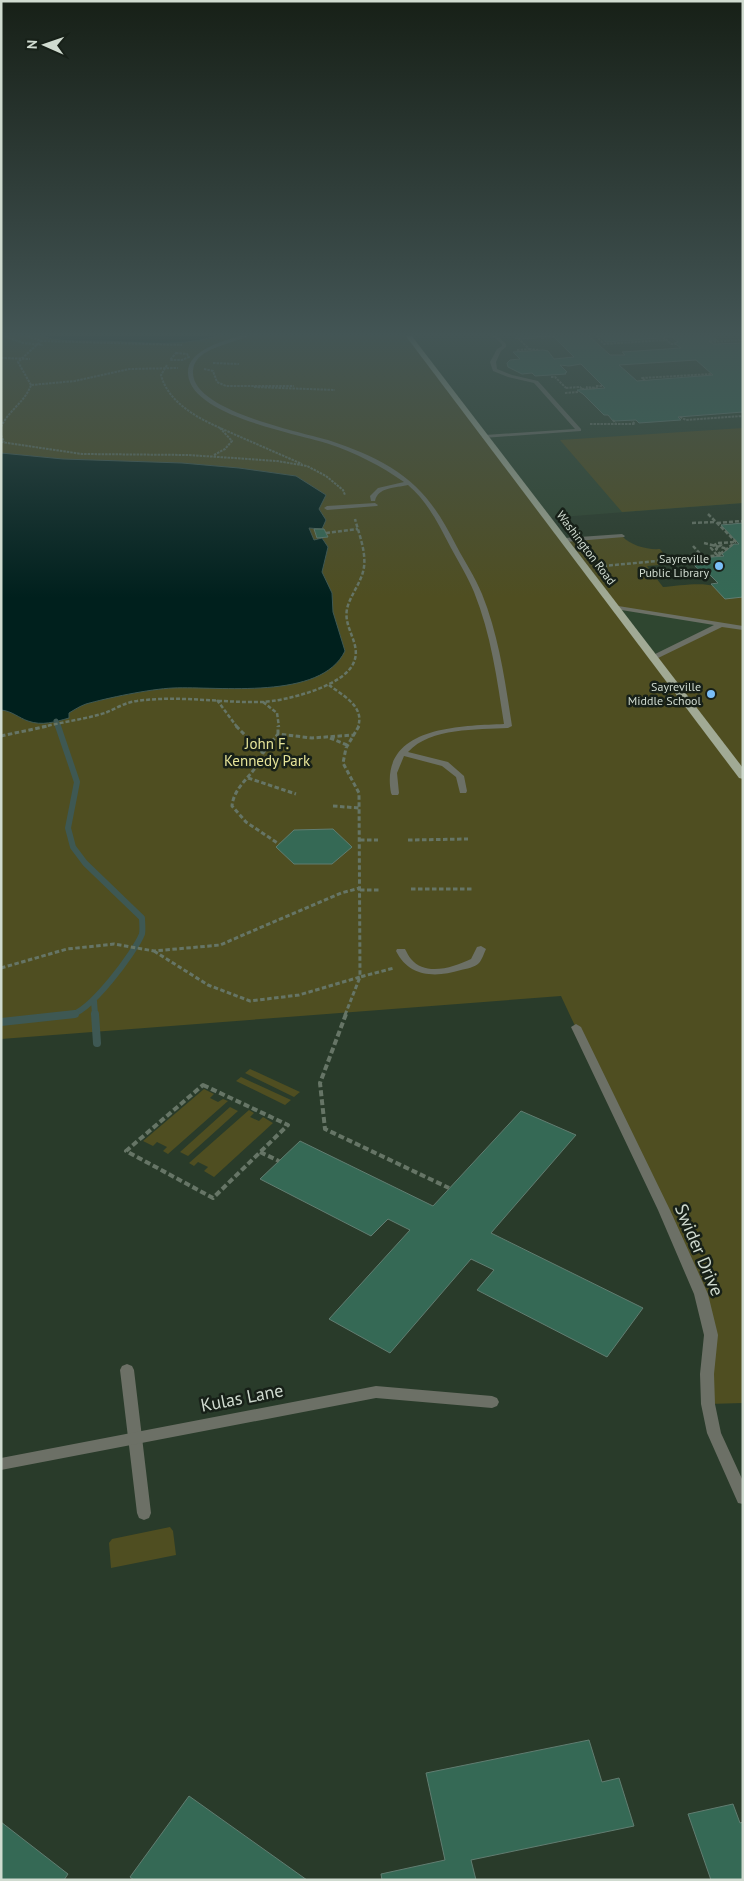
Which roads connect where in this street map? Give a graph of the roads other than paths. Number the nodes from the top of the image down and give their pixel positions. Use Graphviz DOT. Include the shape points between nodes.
graph roads {
  1 [pos="263,423"];
  2 [pos="474,423"];
  3 [pos="573,423"];
  4 [pos="485,437"];
  5 [pos="409,483"];
  6 [pos="327,508"];
  7 [pos="622,536"];
  8 [pos="565,540"];
  9 [pos="615,607"];
  10 [pos="720,625"];
  11 [pos="743,628"];
  12 [pos="654,658"];
  13 [pos="400,753"];
  14 [pos="743,776"];
  15 [pos="463,791"];
  16 [pos="395,793"];
  17 [pos="481,949"];
  18 [pos="401,951"];
  19 [pos="576,1027"];
  20 [pos="127,1370"];
  21 [pos="492,1402"];
  22 [pos="135,1438"];
  23 [pos="1,1464"];
  24 [pos="743,1498"];
  25 [pos="144,1513"];
  1 -- 5 [label="street" via="356,453 384,465"];
  2 -- 4 [label="main road, Washington Road"];
  3 -- 4 [label="street" via="579,430"];
  4 -- 8 [label="main road, Washington Road"];
  5 -- 6 [label="street" via="380,489 373,496 374,502"];
  5 -- 13 [label="street" via="434,508 478,592 497,653 508,726 438,732 414,742"];
  7 -- 8 [label="street"];
  8 -- 9 [label="main road, Washington Road"];
  9 -- 10 [label="street"];
  9 -- 12 [label="main road, Washington Road"];
  10 -- 11 [label="street"];
  10 -- 12 [label="street"];
  12 -- 14 [label="main road, Washington Road"];
  13 -- 15 [label="street" via="445,764 460,776"];
  13 -- 16 [label="street" via="393,774"];
  17 -- 18 [label="street" via="475,961 444,972 408,963"];
  19 -- 24 [label="street, Swider Drive" via="701,1294 711,1335 707,1374 712,1424"];
  20 -- 22 [label="street"];
  21 -- 22 [label="street, Kulas Lane" via="376,1392"];
  22 -- 23 [label="street, Kulas Lane"];
  22 -- 25 [label="street"];
}
